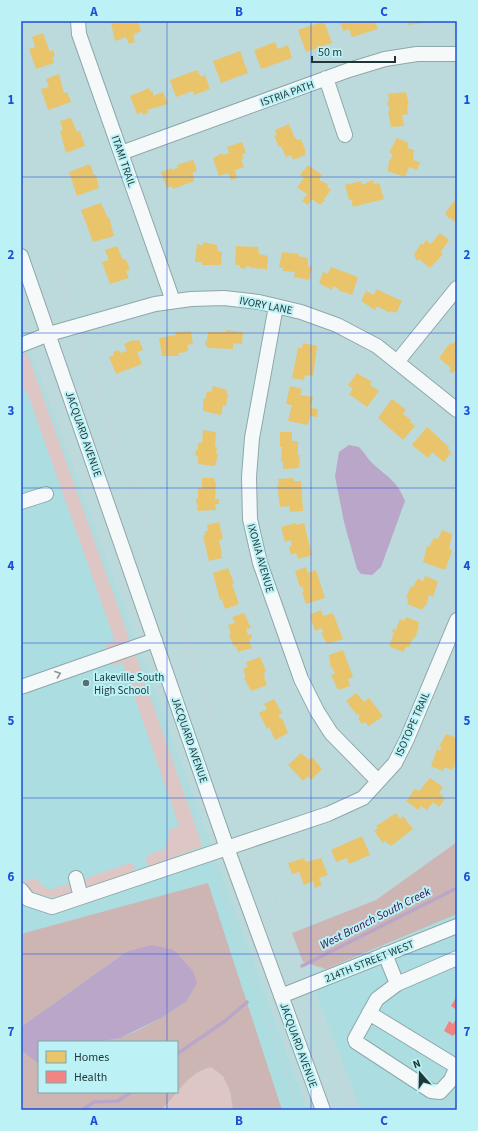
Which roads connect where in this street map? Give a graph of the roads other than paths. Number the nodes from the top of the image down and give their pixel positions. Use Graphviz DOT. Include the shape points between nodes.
graph roads {
  1 [pos="78,21"];
  2 [pos="457,54"];
  3 [pos="326,78"];
  4 [pos="345,135"];
  5 [pos="122,153"];
  6 [pos="21,256"];
  7 [pos="457,288"];
  8 [pos="173,302"];
  9 [pos="276,306"];
  10 [pos="47,328"];
  11 [pos="25,348"];
  12 [pos="397,362"];
  13 [pos="457,410"];
  14 [pos="46,494"];
  15 [pos="21,502"];
  16 [pos="457,620"];
  17 [pos="155,640"];
  18 [pos="21,687"];
  19 [pos="378,781"];
  20 [pos="227,848"];
  21 [pos="76,878"];
  22 [pos="21,890"];
  23 [pos="81,897"];
  24 [pos="457,926"];
  25 [pos="385,954"];
  26 [pos="457,958"];
  27 [pos="397,984"];
  28 [pos="281,996"];
  29 [pos="369,1013"];
  30 [pos="323,1110"];
  1 -- 5 [label="street, ITAMI TRAIL" via="79,34"];
  2 -- 3 [label="street, ISTRIA PATH" via="418,54 385,59"];
  3 -- 4 [label="street"];
  3 -- 5 [label="street, ISTRIA PATH"];
  5 -- 8 [label="street, ITAMI TRAIL"];
  6 -- 10 [label="street, JACQUARD AVENUE"];
  7 -- 12 [label="street"];
  8 -- 9 [label="street, IVORY LANE" via="224,298"];
  8 -- 10 [label="street, IVORY LANE" via="155,304 76,326"];
  9 -- 12 [label="street, IVORY LANE" via="337,325 377,346"];
  9 -- 19 [label="street, IXONIA AVENUE" via="252,438 249,477 250,519 260,563 301,679 331,733"];
  10 -- 11 [label="street, IVORY LANE"];
  10 -- 17 [label="street, JACQUARD AVENUE"];
  12 -- 13 [label="street, IVORY LANE"];
  14 -- 15 [label="street"];
  16 -- 19 [label="street, ISOTOPE TRAIL" via="407,739 395,763"];
  18 -- 17 [label="street, one-way"];
  17 -- 20 [label="street, JACQUARD AVENUE"];
  19 -- 20 [label="street, ISOTOPE TRAIL" via="363,798 328,814"];
  20 -- 23 [label="street, ISOTOPE TRAIL"];
  20 -- 28 [label="street, JACQUARD AVENUE"];
  21 -- 23 [label="street"];
  22 -- 23 [label="street, ISOTOPE TRAIL" via="28,899 52,907"];
  24 -- 25 [label="street, 214TH STREET WEST"];
  25 -- 27 [label="street"];
  25 -- 28 [label="street, 214TH STREET WEST"];
  26 -- 27 [label="street"];
  27 -- 29 [label="street" via="377,999"];
  28 -- 30 [label="street, JACQUARD AVENUE"];
  29 -- 29 [label="street" via="355,1039 356,1042 431,1092 440,1092 451,1080 456,1069 454,1065"];
}
